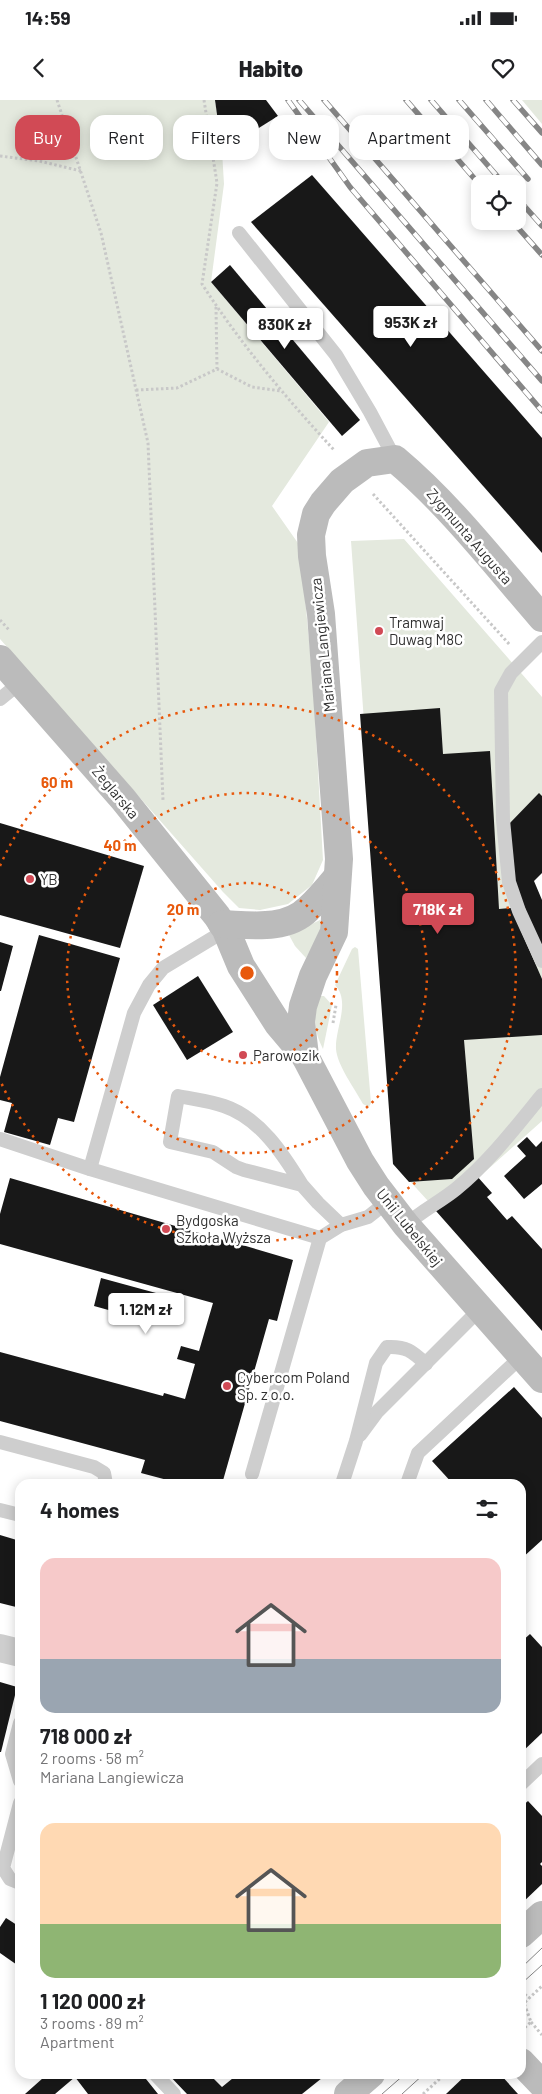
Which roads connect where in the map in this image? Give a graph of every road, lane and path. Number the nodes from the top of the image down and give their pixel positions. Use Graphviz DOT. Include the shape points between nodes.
graph roads {
  1 [pos="57,100"];
  2 [pos="204,100"];
  3 [pos="0,156"];
  4 [pos="82,171"];
  5 [pos="239,233"];
  6 [pos="216,305"];
  7 [pos="217,368"];
  8 [pos="136,390"];
  9 [pos="281,392"];
  10 [pos="395,459"];
  11 [pos="354,471"];
  12 [pos="542,618"];
  13 [pos="542,642"];
  14 [pos="0,659"];
  15 [pos="523,660"];
  16 [pos="21,682"];
  17 [pos="0,699"];
  18 [pos="163,801"];
  19 [pos="337,877"];
  20 [pos="224,927"];
  21 [pos="542,961"];
  22 [pos="313,976"];
  23 [pos="331,1032"];
  24 [pos="305,1056"];
  25 [pos="542,1095"];
  26 [pos="0,1139"];
  27 [pos="90,1169"];
  28 [pos="302,1185"];
  29 [pos="387,1202"];
  30 [pos="341,1225"];
  31 [pos="406,1225"];
  32 [pos="320,1238"];
  33 [pos="479,1310"];
  34 [pos="522,1356"];
  35 [pos="426,1364"];
  36 [pos="542,1379"];
  37 [pos="0,1442"];
  38 [pos="356,1442"];
  39 [pos="252,1474"];
  40 [pos="105,1479"];
  41 [pos="344,1479"];
  42 [pos="409,1479"];
  43 [pos="0,1510"];
  44 [pos="15,1514"];
  45 [pos="0,1648"];
  46 [pos="15,1652"];
  47 [pos="15,1742"];
  48 [pos="15,1764"];
  49 [pos="542,1764"];
  50 [pos="526,1779"];
  51 [pos="15,1822"];
  52 [pos="15,1881"];
  53 [pos="542,1915"];
  54 [pos="526,1929"];
  55 [pos="542,1986"];
  56 [pos="526,1995"];
  57 [pos="530,1998"];
  58 [pos="526,2001"];
  59 [pos="526,2008"];
  60 [pos="531,2022"];
  61 [pos="526,2026"];
  62 [pos="542,2035"];
  63 [pos="526,2067"];
  64 [pos="160,2079"];
  65 [pos="365,2079"];
  66 [pos="439,2079"];
  67 [pos="542,2084"];
  68 [pos="174,2094"];
  69 [pos="348,2094"];
  70 [pos="422,2094"];
  1 -- 4 [label="path"];
  2 -- 6 [label="path" via="217,183 202,284"];
  3 -- 4 [label="path"];
  4 -- 8 [label="path" via="102,233"];
  5 -- 10 [label="lane" via="336,355"];
  6 -- 7 [label="path"];
  6 -- 9 [label="path"];
  7 -- 8 [label="path" via="177,388"];
  7 -- 9 [label="path" via="252,387"];
  8 -- 18 [label="path" via="148,442"];
  9 -- 11 [label="path"];
  10 -- 11 [label="street, Mariana Langiewicza" via="368,463"];
  10 -- 12 [label="street, Zygmunta Augusta" via="445,506"];
  11 -- 15 [label="path"];
  11 -- 19 [label="street, Mariana Langiewicza" via="323,502 311,535 322,623 338,840"];
  13 -- 15 [label="lane"];
  14 -- 16 [label="street, Żeglarska"];
  15 -- 21 [label="lane" via="501,691 503,820 509,882"];
  16 -- 17 [label="lane"];
  16 -- 20 [label="street, Żeglarska" via="123,799"];
  19 -- 20 [label="street" via="307,910 294,918 262,926"];
  19 -- 22 [label="street, Mariana Langiewicza" via="334,932"];
  20 -- 24 [label="street, Żeglarska" via="241,966 278,1024"];
  20 -- 27 [label="lane" via="163,968 149,985 134,1013"];
  22 -- 23 [label="path" via="336,1005"];
  22 -- 24 [label="street, Mariana Langiewicza" via="301,1022"];
  24 -- 29 [label="street, Unii Lubelskiej" via="360,1162"];
  25 -- 31 [label="lane" via="496,1151 455,1189 422,1210"];
  26 -- 27 [label="lane"];
  27 -- 32 [label="lane"];
  28 -- 28 [label="lane" via="277,1148 247,1118 224,1106 178,1096 170,1142 213,1152 244,1170"];
  28 -- 30 [label="lane"];
  29 -- 30 [label="lane" via="368,1218"];
  29 -- 31 [label="street, Unii Lubelskiej"];
  30 -- 32 [label="lane"];
  31 -- 33 [label="street, Unii Lubelskiej"];
  32 -- 39 [label="lane"];
  33 -- 34 [label="street, Unii Lubelskiej"];
  33 -- 35 [label="lane"];
  34 -- 36 [label="street, Unii Lubelskiej"];
  34 -- 42 [label="lane" via="418,1453"];
  35 -- 38 [label="lane" via="377,1412"];
  35 -- 38 [label="lane" via="402,1346 387,1348 376,1363"];
  37 -- 40 [label="lane" via="94,1467 104,1473"];
  38 -- 41 [label="lane"];
  43 -- 44 [label="lane"];
  45 -- 46 [label="street"];
  47 -- 48 [label="lane" via="12,1754"];
  49 -- 50 [label="lane"];
  51 -- 52 [label="lane" via="3,1868"];
  53 -- 54 [label="street"];
  55 -- 57 [label="path"];
  56 -- 57 [label="path"];
  57 -- 58 [label="path"];
  59 -- 60 [label="path"];
  60 -- 61 [label="path"];
  60 -- 62 [label="path"];
  63 -- 67 [label="street"];
  64 -- 68 [label="lane"];
  65 -- 69 [label="street"];
  66 -- 70 [label="path"];
}
